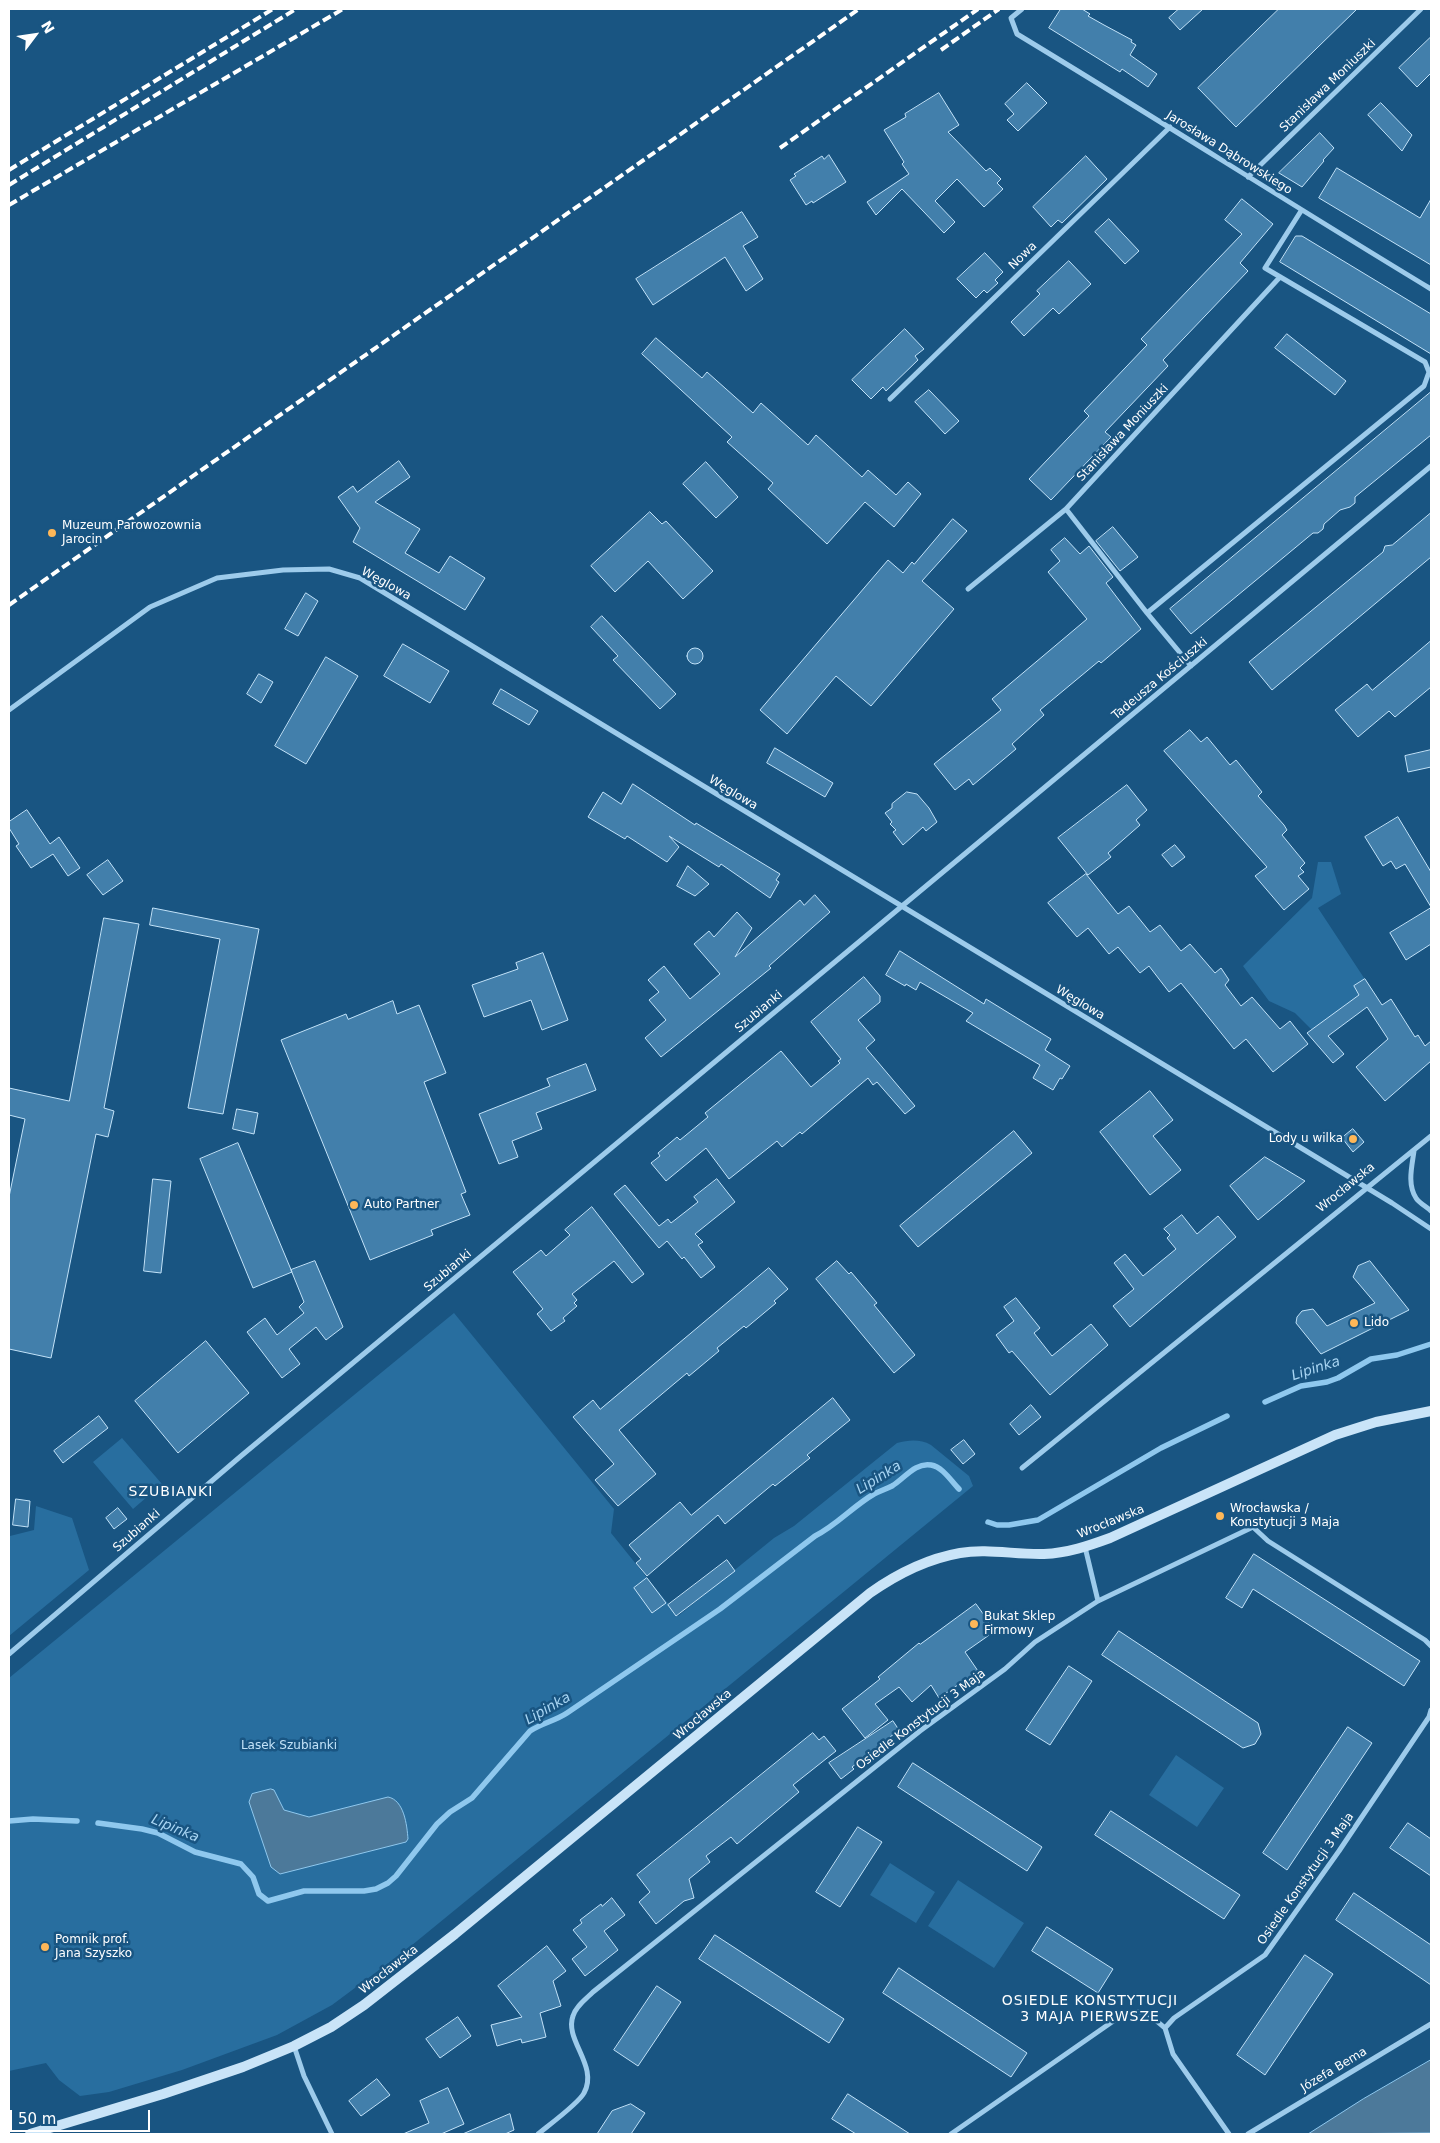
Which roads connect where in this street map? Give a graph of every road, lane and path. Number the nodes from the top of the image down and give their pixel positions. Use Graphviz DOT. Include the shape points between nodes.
graph roads {
  1 [pos="1022,9"];
  2 [pos="1421,9"];
  3 [pos="1170,127"];
  4 [pos="1248,177"];
  5 [pos="1301,211"];
  6 [pos="1280,276"];
  7 [pos="1431,289"];
  8 [pos="890,399"];
  9 [pos="1431,466"];
  10 [pos="1066,509"];
  11 [pos="968,589"];
  12 [pos="1147,613"];
  13 [pos="1191,666"];
  14 [pos="9,710"];
  15 [pos="902,906"];
  16 [pos="1431,1136"];
  17 [pos="1414,1151"];
  18 [pos="1365,1188"];
  19 [pos="1431,1211"];
  20 [pos="1431,1229"];
  21 [pos="1431,1411"];
  22 [pos="1022,1468"];
  23 [pos="1085,1547"];
  24 [pos="1098,1600"];
  25 [pos="1431,1646"];
  26 [pos="9,1654"];
  27 [pos="1431,1710"];
  28 [pos="1431,2024"];
  29 [pos="1165,2028"];
  30 [pos="294,2046"];
  31 [pos="30,2134"];
  32 [pos="332,2134"];
  33 [pos="538,2134"];
  34 [pos="951,2134"];
  35 [pos="1229,2134"];
  36 [pos="1248,2134"];
  1 -- 3 [label="street, Jarosława Dąbrowskiego" via="1011,18 1017,34"];
  2 -- 4 [label="street, Stanisława Moniuszki"];
  3 -- 4 [label="street, Jarosława Dąbrowskiego"];
  3 -- 8 [label="street, Nowa"];
  4 -- 5 [label="street, Jarosława Dąbrowskiego"];
  5 -- 6 [label="street" via="1265,268"];
  5 -- 7 [label="street, Jarosława Dąbrowskiego"];
  6 -- 10 [label="street, Stanisława Moniuszki"];
  6 -- 12 [label="street" via="1425,362 1429,372 1424,386"];
  9 -- 13 [label="street, Tadeusza Kościuszki"];
  10 -- 11 [label="street, Stanisława Moniuszki"];
  10 -- 12 [label="street"];
  12 -- 13 [label="street"];
  13 -- 15 [label="street, Tadeusza Kościuszki"];
  14 -- 15 [label="street, Węglowa" via="158,603 217,578 283,570 329,569 360,578"];
  15 -- 18 [label="street, Węglowa"];
  15 -- 26 [label="street, Szubianki" via="241,1456"];
  16 -- 17 [label="street, Wrocławska"];
  17 -- 18 [label="street, Wrocławska"];
  17 -- 19 [label="street" via="1412,1184 1416,1198"];
  18 -- 20 [label="street, Węglowa"];
  18 -- 22 [label="street, Wrocławska"];
  21 -- 23 [label="street, Wrocławska" via="1376,1422 1335,1435"];
  23 -- 24 [label="street"];
  23 -- 30 [label="street, Wrocławska" via="1043,1554 961,1553 936,1558 889,1579 389,1986 331,2027"];
  24 -- 25 [label="street, Osiedle Konstytucji 3 Maja" via="1253,1527"];
  24 -- 33 [label="street, Osiedle Konstytucji 3 Maja" via="1035,1642 1005,1669 912,1737 580,2004 573,2016 572,2027 588,2073 588,2083 584,2095"];
  27 -- 29 [label="street, Osiedle Konstytucji 3 Maja" via="1339,1851 1265,1955 1174,2018"];
  28 -- 36 [label="street, Józefa Bema"];
  29 -- 34 [label="street" via="1147,2013 1135,2010 1122,2015"];
  29 -- 35 [label="street" via="1173,2054"];
  30 -- 31 [label="street, Wrocławska" via="163,2094"];
  30 -- 32 [label="street" via="304,2076"];
}
